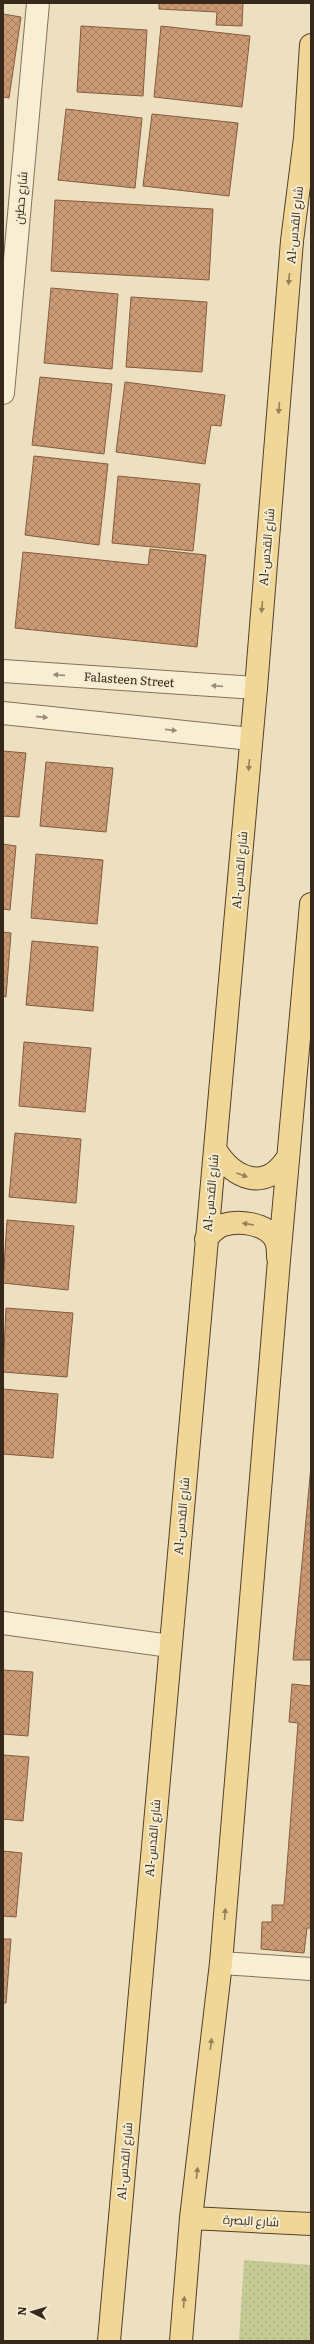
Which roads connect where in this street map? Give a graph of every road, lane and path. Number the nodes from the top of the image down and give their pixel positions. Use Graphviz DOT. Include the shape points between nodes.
graph roads {
  1 [pos="38,3"];
  2 [pos="311,45"];
  3 [pos="308,146"];
  4 [pos="311,220"];
  5 [pos="292,241"];
  6 [pos="3,393"];
  7 [pos="3,671"];
  8 [pos="256,688"];
  9 [pos="3,713"];
  10 [pos="251,739"];
  11 [pos="311,904"];
  12 [pos="309,951"];
  13 [pos="215,1149"];
  14 [pos="288,1157"];
  15 [pos="206,1239"];
  16 [pos="279,1260"];
  17 [pos="3,1623"];
  18 [pos="170,1646"];
  19 [pos="221,1962"];
  20 [pos="311,1968"];
  21 [pos="191,2218"];
  22 [pos="311,2224"];
  23 [pos="109,2341"];
  24 [pos="181,2341"];
  1 -- 6 [label="street, شارع حطين"];
  2 -- 3 [label="main road, Al-شارع القدس"];
  3 -- 5 [label="main road, Al-شارع القدس"];
  4 -- 5 [label="main road"];
  5 -- 8 [label="main road, Al-شارع القدس, one-way"];
  8 -- 7 [label="street, Falasteen Street, one-way"];
  8 -- 10 [label="main road, Al-شارع القدس"];
  9 -- 10 [label="street, one-way"];
  10 -- 13 [label="main road, Al-شارع القدس, one-way"];
  11 -- 12 [label="main road"];
  12 -- 14 [label="main road"];
  13 -- 14 [label="main road, one-way" via="225,1165 232,1170 245,1177 258,1179 271,1177"];
  13 -- 15 [label="main road, Al-شارع القدس"];
  14 -- 16 [label="main road"];
  16 -- 15 [label="main road, one-way" via="274,1239 252,1224 222,1225"];
  15 -- 18 [label="main road, Al-شارع القدس"];
  19 -- 16 [label="main road, one-way"];
  17 -- 18 [label="street"];
  18 -- 23 [label="main road, Al-شارع القدس"];
  19 -- 20 [label="street"];
  21 -- 19 [label="main road, one-way"];
  21 -- 22 [label="main road, شارع البصرة"];
  24 -- 21 [label="main road, one-way"];
}
